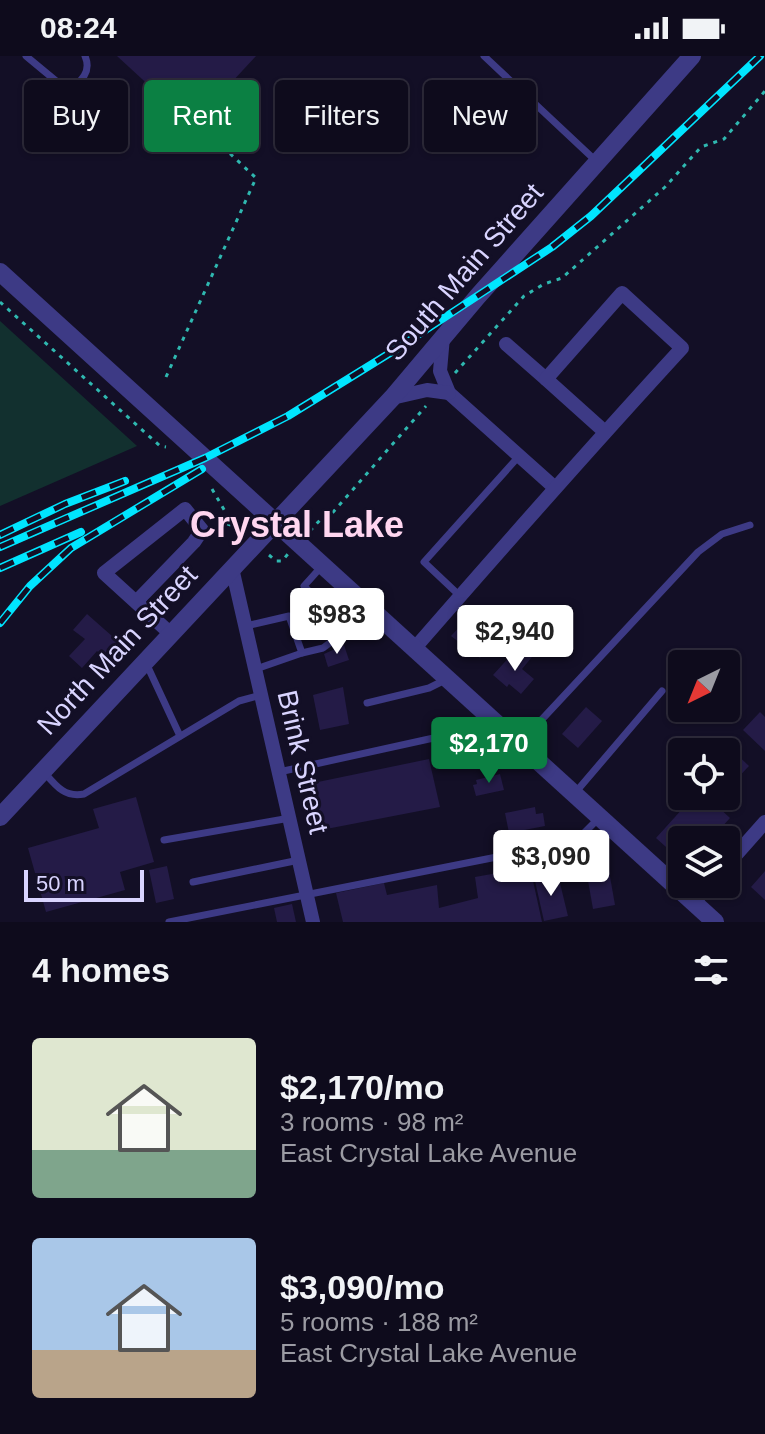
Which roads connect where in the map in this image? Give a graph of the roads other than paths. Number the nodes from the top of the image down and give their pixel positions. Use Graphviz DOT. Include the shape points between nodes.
graph roads {
  1 [pos="26,56"];
  2 [pos="85,56"];
  3 [pos="484,56"];
  4 [pos="692,56"];
  5 [pos="55,80"];
  6 [pos="80,80"];
  7 [pos="598,162"];
  8 [pos="0,272"];
  9 [pos="443,337"];
  10 [pos="506,344"];
  11 [pos="546,379"];
  12 [pos="444,389"];
  13 [pos="392,398"];
  14 [pos="605,432"];
  15 [pos="520,455"];
  16 [pos="554,487"];
  17 [pos="275,522"];
  18 [pos="750,525"];
  19 [pos="322,566"];
  20 [pos="232,568"];
  21 [pos="352,593"];
  22 [pos="460,596"];
  23 [pos="136,602"];
  24 [pos="332,614"];
  25 [pos="246,626"];
  26 [pos="171,634"];
  27 [pos="414,649"];
  28 [pos="302,653"];
  29 [pos="145,661"];
  30 [pos="256,669"];
  31 [pos="447,679"];
  32 [pos="662,691"];
  33 [pos="261,695"];
  34 [pos="367,703"];
  35 [pos="486,715"];
  36 [pos="180,736"];
  37 [pos="519,745"];
  38 [pos="43,771"];
  39 [pos="279,772"];
  40 [pos="573,795"];
  41 [pos="0,817"];
  42 [pos="290,818"];
  43 [pos="599,818"];
  44 [pos="765,822"];
  45 [pos="164,840"];
  46 [pos="740,850"];
  47 [pos="299,860"];
  48 [pos="193,882"];
  49 [pos="307,894"];
  50 [pos="703,915"];
  51 [pos="169,922"];
  52 [pos="313,922"];
  1 -- 5 [label="lane"];
  2 -- 6 [label="lane" via="86,74"];
  3 -- 7 [label="lane"];
  4 -- 7 [label="street, South Main Street"];
  7 -- 9 [label="street, South Main Street"];
  8 -- 17 [label="street"];
  9 -- 12 [label="street"];
  9 -- 13 [label="street, South Main Street"];
  10 -- 11 [label="street"];
  11 -- 14 [label="street"];
  11 -- 14 [label="street" via="622,293 682,348"];
  12 -- 13 [label="street"];
  12 -- 15 [label="street"];
  13 -- 17 [label="street, South Main Street"];
  14 -- 16 [label="street"];
  15 -- 16 [label="street"];
  15 -- 22 [label="lane" via="424,562"];
  16 -- 22 [label="street"];
  17 -- 19 [label="street"];
  17 -- 20 [label="street, North Main Street"];
  18 -- 37 [label="lane" via="722,534 698,552"];
  19 -- 21 [label="street"];
  19 -- 24 [label="lane" via="304,586"];
  20 -- 25 [label="street, Brink Street"];
  20 -- 26 [label="street, North Main Street"];
  21 -- 24 [label="lane"];
  21 -- 27 [label="street"];
  22 -- 27 [label="street"];
  23 -- 23 [label="street" via="104,573 185,509 202,530"];
  23 -- 26 [label="street"];
  24 -- 28 [label="lane" via="339,636 323,648"];
  25 -- 28 [label="lane" via="289,616"];
  25 -- 30 [label="street, Brink Street"];
  26 -- 29 [label="street, North Main Street"];
  27 -- 31 [label="street"];
  28 -- 30 [label="lane"];
  29 -- 36 [label="lane"];
  29 -- 38 [label="street, North Main Street"];
  30 -- 33 [label="street, Brink Street"];
  31 -- 34 [label="lane"];
  31 -- 35 [label="street"];
  32 -- 40 [label="lane"];
  33 -- 36 [label="lane" via="239,701"];
  33 -- 39 [label="street, Brink Street"];
  35 -- 37 [label="street"];
  35 -- 39 [label="lane" via="470,730"];
  36 -- 38 [label="lane" via="84,794 64,792"];
  37 -- 40 [label="street"];
  38 -- 41 [label="street, North Main Street"];
  39 -- 42 [label="street, Brink Street"];
  40 -- 43 [label="street"];
  42 -- 45 [label="lane"];
  42 -- 47 [label="street, Brink Street"];
  43 -- 49 [label="lane" via="567,843"];
  43 -- 50 [label="street"];
  44 -- 46 [label="street"];
  47 -- 48 [label="lane"];
  47 -- 49 [label="street, Brink Street"];
  49 -- 51 [label="lane"];
  49 -- 52 [label="street, Brink Street"];
}
